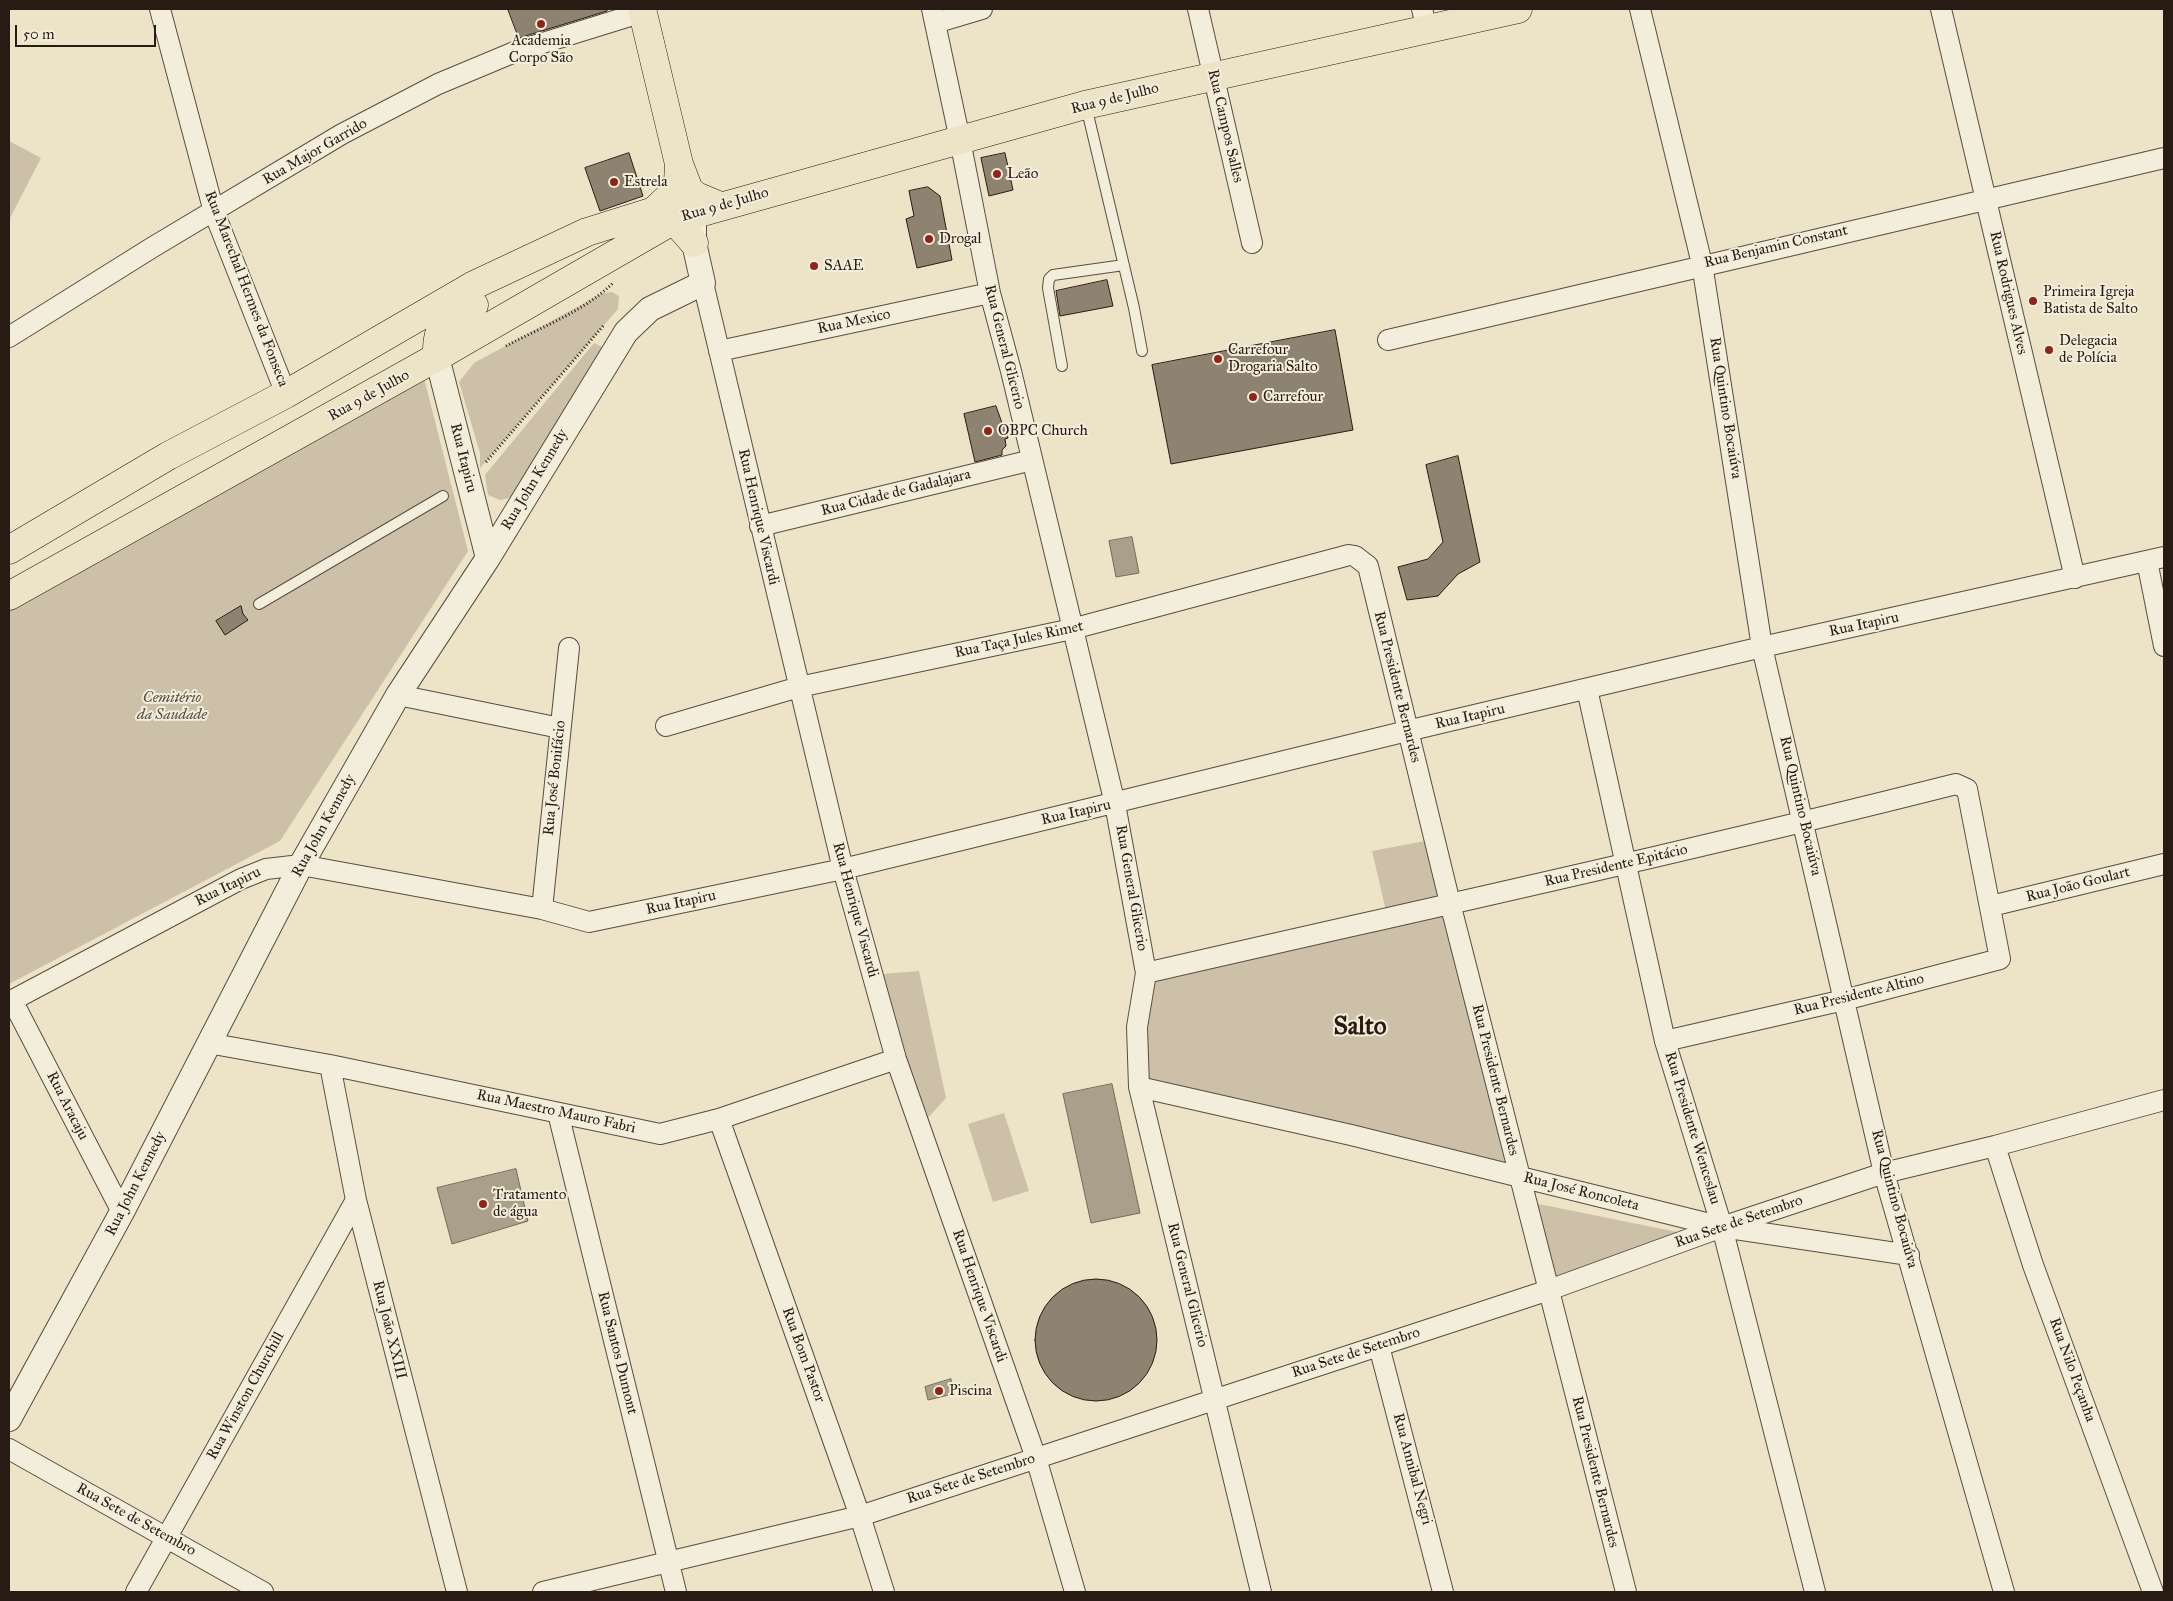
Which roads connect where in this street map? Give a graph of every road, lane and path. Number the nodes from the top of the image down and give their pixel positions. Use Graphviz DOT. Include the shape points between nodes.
graph roads {
  1 [pos="160,9"];
  2 [pos="982,9"];
  3 [pos="1198,9"];
  4 [pos="1518,9"];
  5 [pos="1640,9"];
  6 [pos="1941,9"];
  7 [pos="643,10"];
  8 [pos="933,16"];
  9 [pos="1424,19"];
  10 [pos="1214,76"];
  11 [pos="1085,105"];
  12 [pos="960,140"];
  13 [pos="2164,158"];
  14 [pos="679,164"];
  15 [pos="1986,198"];
  16 [pos="214,212"];
  17 [pos="687,213"];
  18 [pos="1252,242"];
  19 [pos="694,243"];
  20 [pos="559,244"];
  21 [pos="1124,264"];
  22 [pos="1702,264"];
  23 [pos="615,281"];
  24 [pos="703,283"];
  25 [pos="990,293"];
  26 [pos="605,323"];
  27 [pos="9,336"];
  28 [pos="1388,340"];
  29 [pos="500,349"];
  30 [pos="719,351"];
  31 [pos="1142,351"];
  32 [pos="438,357"];
  33 [pos="1062,366"];
  34 [pos="286,394"];
  35 [pos="1032,460"];
  36 [pos="480,468"];
  37 [pos="472,495"];
  38 [pos="443,496"];
  39 [pos="520,506"];
  40 [pos="760,526"];
  41 [pos="9,550"];
  42 [pos="488,558"];
  43 [pos="2156,559"];
  44 [pos="1368,566"];
  45 [pos="2075,578"];
  46 [pos="9,596"];
  47 [pos="259,604"];
  48 [pos="1072,629"];
  49 [pos="2164,646"];
  50 [pos="1762,647"];
  51 [pos="569,648"];
  52 [pos="799,687"];
  53 [pos="1587,689"];
  54 [pos="398,695"];
  55 [pos="666,726"];
  56 [pos="560,728"];
  57 [pos="1407,731"];
  58 [pos="1115,804"];
  59 [pos="1804,823"];
  60 [pos="1625,864"];
  61 [pos="2164,864"];
  62 [pos="301,865"];
  63 [pos="843,869"];
  64 [pos="1450,903"];
  65 [pos="1991,906"];
  66 [pos="542,909"];
  67 [pos="1146,973"];
  68 [pos="1844,1000"];
  69 [pos="10,1001"];
  70 [pos="1665,1041"];
  71 [pos="208,1044"];
  72 [pos="896,1059"];
  73 [pos="330,1065"];
  74 [pos="1139,1087"];
  75 [pos="2164,1100"];
  76 [pos="558,1113"];
  77 [pos="718,1119"];
  78 [pos="1995,1146"];
  79 [pos="1884,1172"];
  80 [pos="1520,1176"];
  81 [pos="356,1200"];
  82 [pos="122,1212"];
  83 [pos="1722,1227"];
  84 [pos="1909,1255"];
  85 [pos="1548,1290"];
  86 [pos="1379,1346"];
  87 [pos="1214,1400"];
  88 [pos="11,1407"];
  89 [pos="9,1449"];
  90 [pos="1036,1458"];
  91 [pos="860,1516"];
  92 [pos="166,1537"];
  93 [pos="668,1562"];
  94 [pos="136,1592"];
  95 [pos="263,1592"];
  96 [pos="457,1592"];
  97 [pos="543,1592"];
  98 [pos="676,1592"];
  99 [pos="884,1592"];
  100 [pos="1075,1592"];
  101 [pos="1261,1592"];
  102 [pos="1443,1592"];
  103 [pos="1626,1592"];
  104 [pos="1815,1592"];
  105 [pos="2004,1592"];
  106 [pos="2153,1592"];
  1 -- 16 [label="street, Rua Marechal Hermes da Fonseca"];
  2 -- 8 [label="street"];
  3 -- 10 [label="street, Rua Campos Salles"];
  4 -- 9 [label="main road, Rua 9 de Julho"];
  5 -- 22 [label="street, Rua Quintino Bocaiúva"];
  6 -- 15 [label="street, Rua Rodrigues Alves"];
  7 -- 14 [label="main road"];
  7 -- 16 [label="street, Rua Major Garrido" via="517,51 438,84 342,134"];
  8 -- 12 [label="street, Rua General Glicerio"];
  9 -- 10 [label="main road, Rua 9 de Julho"];
  10 -- 11 [label="main road, Rua 9 de Julho"];
  10 -- 18 [label="street, Rua Campos Salles"];
  11 -- 12 [label="main road, Rua 9 de Julho"];
  11 -- 21 [label="lane"];
  12 -- 17 [label="main road, Rua 9 de Julho"];
  12 -- 25 [label="street, Rua General Glicerio"];
  13 -- 15 [label="street, Rua Benjamin Constant"];
  14 -- 17 [label="main road, Rua 9 de Julho" via="678,183 673,193"];
  14 -- 17 [label="main road" via="689,190 696,196"];
  15 -- 22 [label="street, Rua Benjamin Constant"];
  15 -- 45 [label="street, Rua Rodrigues Alves"];
  16 -- 27 [label="street, Rua Major Garrido"];
  16 -- 34 [label="street, Rua Marechal Hermes da Fonseca"];
  17 -- 19 [label="main road"];
  17 -- 20 [label="main road, Rua 9 de Julho" via="587,232"];
  17 -- 32 [label="main road, Rua 9 de Julho"];
  19 -- 24 [label="street, Rua Henrique Viscardi"];
  20 -- 32 [label="main road" via="533,274 452,317 441,328 436,340"];
  20 -- 34 [label="main road, Rua 9 de Julho" via="472,286"];
  21 -- 31 [label="lane"];
  21 -- 33 [label="lane" via="1053,275 1049,279"];
  22 -- 28 [label="street, Rua Benjamin Constant"];
  22 -- 50 [label="street, Rua Quintino Bocaiúva"];
  23 -- 29 [label="path" via="590,301"];
  24 -- 30 [label="street, Rua Henrique Viscardi"];
  24 -- 39 [label="street, Rua John Kennedy" via="650,309 626,332"];
  25 -- 30 [label="street, Rua Mexico"];
  25 -- 35 [label="street, Rua General Glicerio"];
  26 -- 36 [label="path"];
  30 -- 40 [label="street, Rua Henrique Viscardi"];
  32 -- 37 [label="street, Rua Itapiru"];
  32 -- 46 [label="main road, Rua 9 de Julho"];
  34 -- 41 [label="main road, Rua 9 de Julho" via="168,456"];
  35 -- 40 [label="street, Rua Cidade de Gadalajara"];
  35 -- 48 [label="street, Rua General Glicerio"];
  37 -- 39 [label="street" via="480,505 489,509 502,511"];
  37 -- 42 [label="street, Rua Itapiru"];
  38 -- 47 [label="lane"];
  39 -- 42 [label="street, Rua John Kennedy"];
  40 -- 52 [label="street, Rua Henrique Viscardi"];
  42 -- 54 [label="street, Rua John Kennedy"];
  43 -- 45 [label="street, Rua Itapiru"];
  43 -- 49 [label="street"];
  44 -- 48 [label="street, Rua Taça Jules Rimet" via="1349,555"];
  44 -- 57 [label="street, Rua Presidente Bernardes"];
  45 -- 50 [label="street, Rua Itapiru"];
  48 -- 52 [label="street, Rua Taça Jules Rimet"];
  48 -- 58 [label="street, Rua General Glicerio"];
  50 -- 53 [label="street, Rua Itapiru"];
  50 -- 59 [label="street, Rua Quintino Bocaiúva"];
  51 -- 56 [label="street, Rua José Bonifácio"];
  52 -- 55 [label="street, Rua Taça Jules Rimet"];
  52 -- 63 [label="street, Rua Henrique Viscardi"];
  53 -- 57 [label="street, Rua Itapiru"];
  53 -- 60 [label="street, Rua Presidente Wenceslau"];
  54 -- 56 [label="street"];
  54 -- 62 [label="street, Rua John Kennedy"];
  56 -- 66 [label="street, Rua José Bonifácio"];
  57 -- 58 [label="street, Rua Itapiru"];
  57 -- 64 [label="street, Rua Presidente Bernardes"];
  58 -- 63 [label="street, Rua Itapiru"];
  58 -- 67 [label="street, Rua General Glicerio"];
  59 -- 60 [label="street, Rua Presidente Epitácio"];
  59 -- 65 [label="street, Rua Presidente Epitácio" via="1956,784 1968,788"];
  59 -- 68 [label="street, Rua Quintino Bocaiúva"];
  60 -- 64 [label="street, Rua Presidente Epitácio"];
  60 -- 70 [label="street, Rua Presidente Wenceslau"];
  61 -- 65 [label="street, Rua João Goulart"];
  62 -- 66 [label="street, Rua Itapiru"];
  62 -- 69 [label="street, Rua Itapiru" via="266,869 241,879"];
  62 -- 71 [label="street, Rua John Kennedy"];
  63 -- 66 [label="street, Rua Itapiru" via="589,922"];
  63 -- 72 [label="street, Rua Henrique Viscardi"];
  64 -- 67 [label="street, Rua Presidente Epitácio"];
  64 -- 80 [label="street, Rua Presidente Bernardes"];
  65 -- 68 [label="street, Rua Presidente Altino" via="2000,960"];
  67 -- 74 [label="street, Rua General Glicerio" via="1138,1027"];
  68 -- 70 [label="street, Rua Presidente Altino"];
  68 -- 79 [label="street, Rua Quintino Bocaiúva"];
  69 -- 82 [label="street, Rua Aracaju"];
  70 -- 83 [label="street, Rua Presidente Wenceslau"];
  71 -- 73 [label="street, Rua Maestro Mauro Fabri"];
  71 -- 82 [label="street, Rua John Kennedy"];
  72 -- 77 [label="street, Rua Maestro Mauro Fabri"];
  72 -- 90 [label="street, Rua Henrique Viscardi"];
  73 -- 76 [label="street, Rua Maestro Mauro Fabri"];
  73 -- 81 [label="street, Rua João XXIII"];
  74 -- 80 [label="street, Rua José Roncoleta"];
  74 -- 87 [label="street, Rua General Glicerio"];
  75 -- 78 [label="street, Rua Sete de Setembro"];
  76 -- 77 [label="street, Rua Maestro Mauro Fabri" via="660,1134"];
  76 -- 93 [label="street, Rua Santos Dumont"];
  77 -- 91 [label="street, Rua Bom Pastor"];
  78 -- 79 [label="street, Rua Sete de Setembro"];
  78 -- 106 [label="street, Rua Nilo Peçanha" via="2033,1265"];
  79 -- 83 [label="street, Rua Sete de Setembro"];
  79 -- 84 [label="street, Rua Quintino Bocaiúva"];
  80 -- 83 [label="street, Rua José Roncoleta"];
  80 -- 85 [label="street, Rua Presidente Bernardes"];
  81 -- 92 [label="street, Rua Winston Churchill"];
  81 -- 96 [label="street, Rua João XXIII"];
  82 -- 88 [label="street, Rua John Kennedy"];
  83 -- 84 [label="street, Rua José Roncoleta"];
  83 -- 85 [label="street, Rua Sete de Setembro"];
  83 -- 104 [label="street, Rua Presidente Wenceslau"];
  84 -- 105 [label="street, Rua Quintino Bocaiúva"];
  85 -- 86 [label="street, Rua Sete de Setembro"];
  85 -- 103 [label="street, Rua Presidente Bernardes"];
  86 -- 87 [label="street, Rua Sete de Setembro"];
  86 -- 102 [label="street, Rua Annibal Negri"];
  87 -- 90 [label="street, Rua Sete de Setembro"];
  87 -- 101 [label="street, Rua General Glicerio"];
  89 -- 92 [label="street, Rua Sete de Setembro"];
  90 -- 91 [label="street, Rua Sete de Setembro"];
  90 -- 100 [label="street, Rua Henrique Viscardi"];
  91 -- 93 [label="street, Rua Sete de Setembro"];
  91 -- 99 [label="street, Rua Bom Pastor"];
  92 -- 94 [label="street, Rua Winston Churchill"];
  92 -- 95 [label="street, Rua Sete de Setembro"];
  93 -- 97 [label="street, Rua Sete de Setembro"];
  93 -- 98 [label="street, Rua Santos Dumont"];
}
